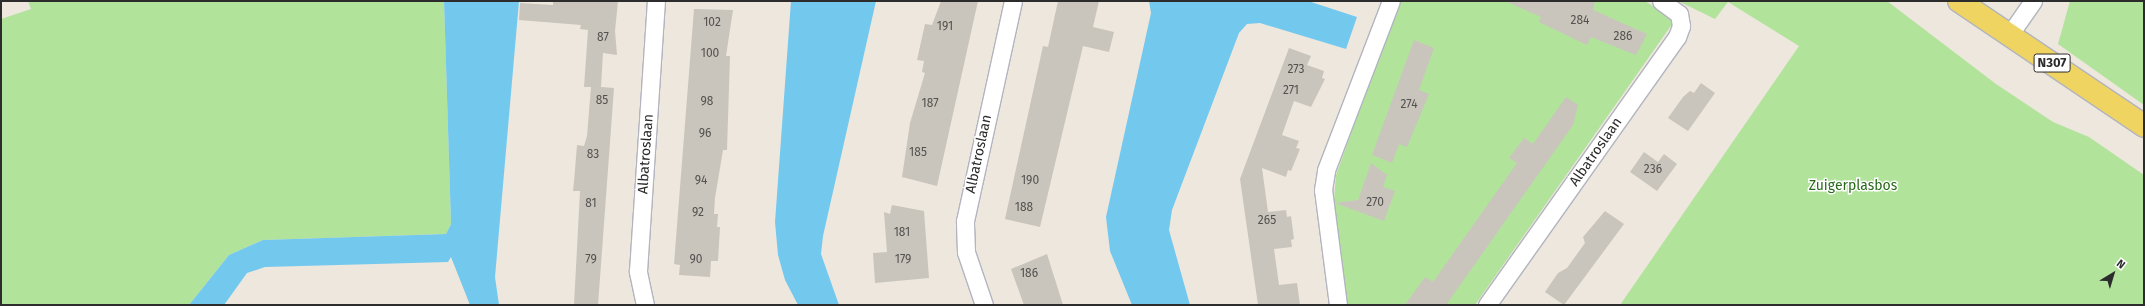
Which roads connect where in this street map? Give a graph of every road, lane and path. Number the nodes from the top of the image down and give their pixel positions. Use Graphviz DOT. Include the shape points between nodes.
graph roads {
  1 [pos="656,1"];
  2 [pos="1012,1"];
  3 [pos="1391,1"];
  4 [pos="1661,1"];
  5 [pos="1959,1"];
  6 [pos="2033,1"];
  7 [pos="2010,34"];
  8 [pos="2144,126"];
  9 [pos="645,305"];
  10 [pos="984,305"];
  11 [pos="1338,305"];
  12 [pos="1488,305"];
  1 -- 9 [label="street, Albatroslaan" via="638,271"];
  2 -- 10 [label="street, Albatroslaan" via="965,221 966,252"];
  3 -- 11 [label="street" via="1326,170 1323,190"];
  4 -- 12 [label="street, Albatroslaan" via="1679,14 1681,26 1677,37"];
  5 -- 7 [label="main road, N307"];
  6 -- 7 [label="street"];
  7 -- 8 [label="main road, N307"];
}
